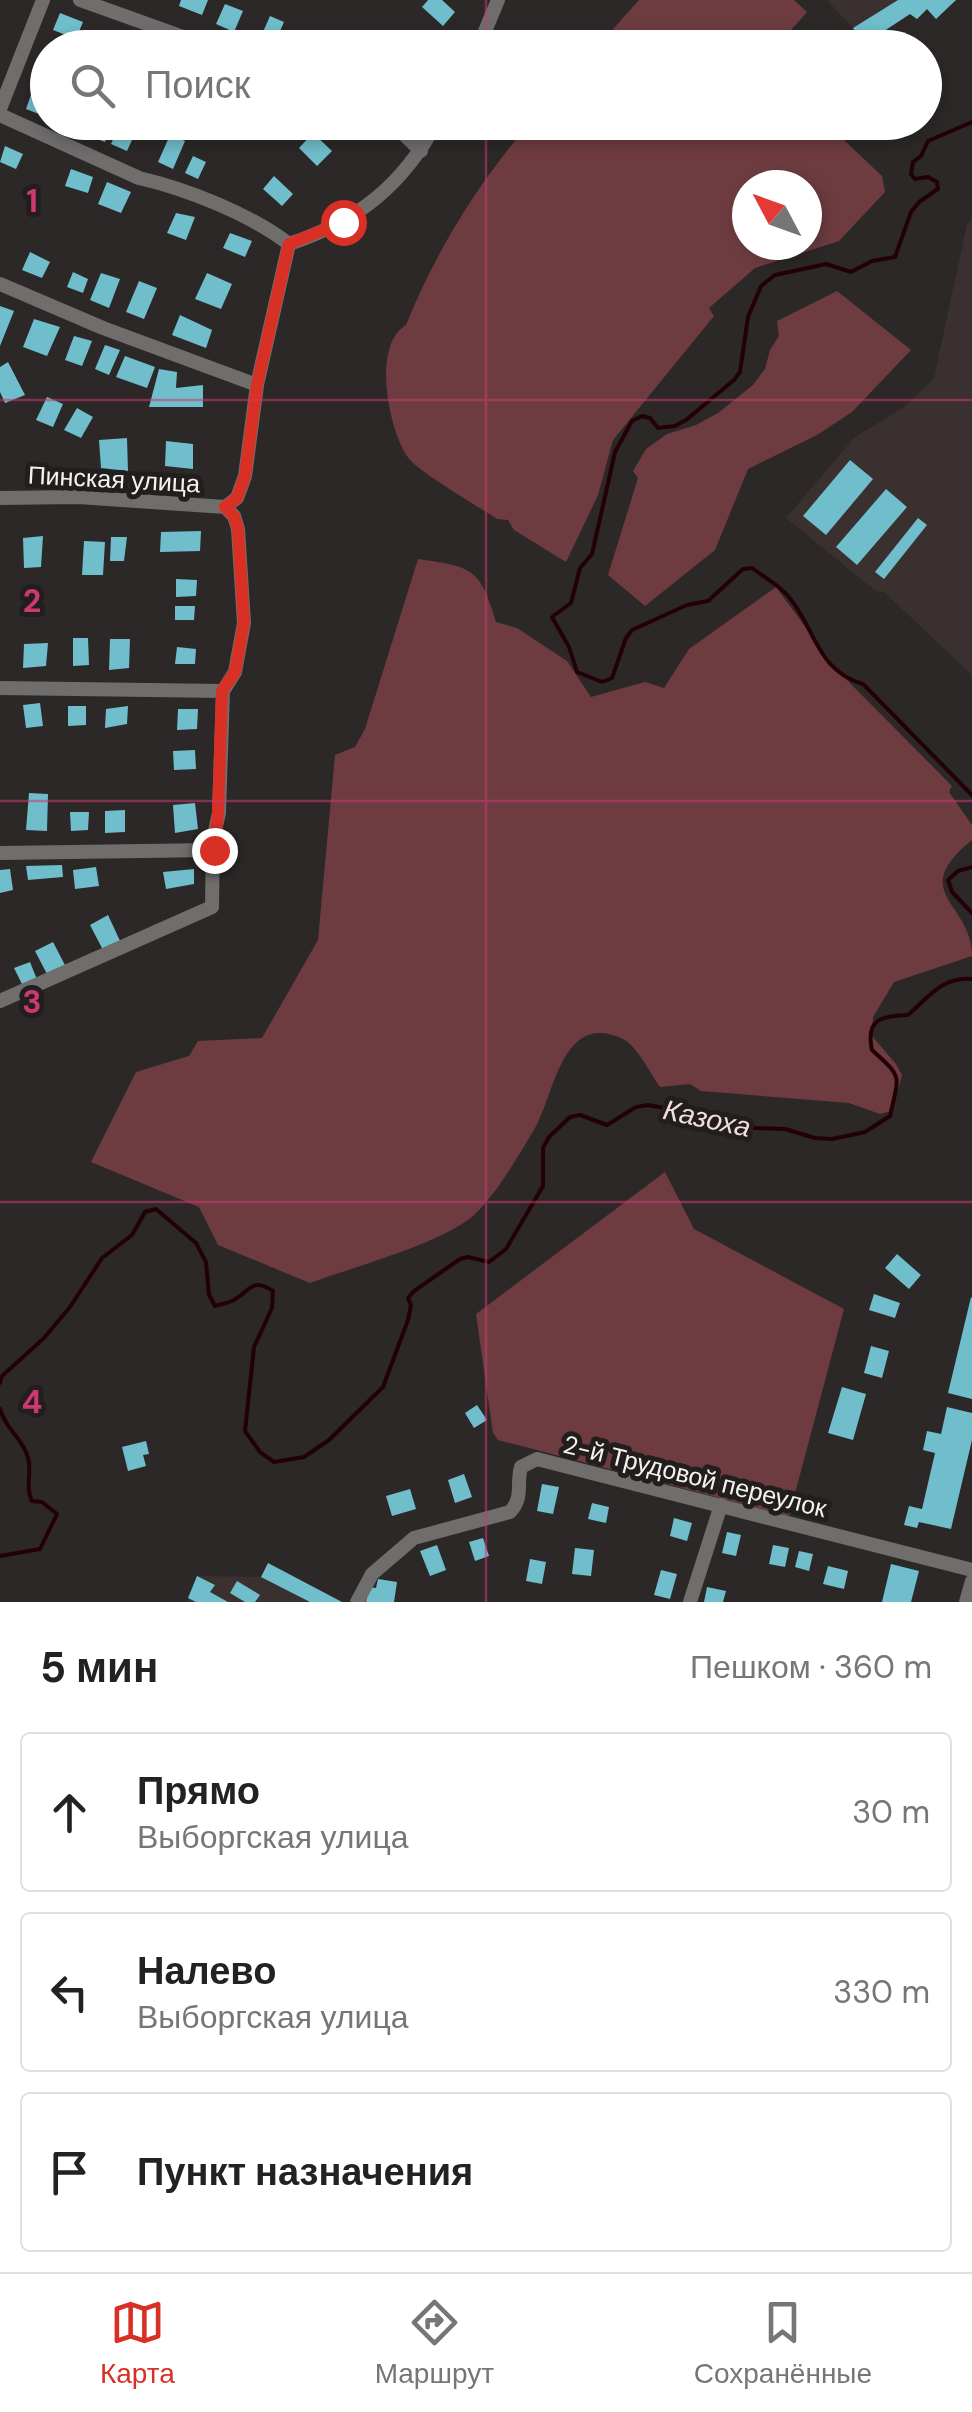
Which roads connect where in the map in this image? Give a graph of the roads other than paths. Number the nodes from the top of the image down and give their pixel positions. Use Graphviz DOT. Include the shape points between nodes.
graph roads {
  1 [pos="42,0"];
  2 [pos="80,0"];
  3 [pos="498,0"];
  4 [pos="31,30"];
  5 [pos="164,30"];
  6 [pos="486,30"];
  7 [pos="30,32"];
  8 [pos="0,112"];
  9 [pos="30,126"];
  10 [pos="59,140"];
  11 [pos="410,140"];
  12 [pos="427,140"];
  13 [pos="421,151"];
  14 [pos="289,244"];
  15 [pos="0,284"];
  16 [pos="257,385"];
  17 [pos="0,498"];
  18 [pos="225,507"];
  19 [pos="0,688"];
  20 [pos="222,691"];
  21 [pos="214,850"];
  22 [pos="0,853"];
  23 [pos="0,1001"];
  24 [pos="721,1505"];
  25 [pos="972,1570"];
  26 [pos="972,1581"];
  27 [pos="357,1602"];
  28 [pos="690,1602"];
  29 [pos="966,1602"];
  1 -- 4 [label="street"];
  2 -- 5 [label="street"];
  3 -- 6 [label="street"];
  7 -- 8 [label="street"];
  8 -- 9 [label="street"];
  10 -- 14 [label="street" via="268,228"];
  11 -- 13 [label="street"];
  12 -- 13 [label="street"];
  13 -- 14 [label="street" via="367,206"];
  14 -- 16 [label="street"];
  15 -- 16 [label="street"];
  16 -- 18 [label="street" via="245,476 237,498"];
  17 -- 18 [label="street, Пинская улица"];
  18 -- 20 [label="street" via="238,529 244,623 235,672"];
  19 -- 20 [label="street"];
  20 -- 21 [label="street"];
  21 -- 22 [label="street"];
  21 -- 23 [label="street" via="207,911"];
  24 -- 25 [label="street, 2-й Трудовой переулок"];
  24 -- 27 [label="street, 2-й Трудовой переулок" via="528,1461 510,1512 414,1538 372,1574"];
  24 -- 28 [label="street"];
  26 -- 29 [label="street"];
}
